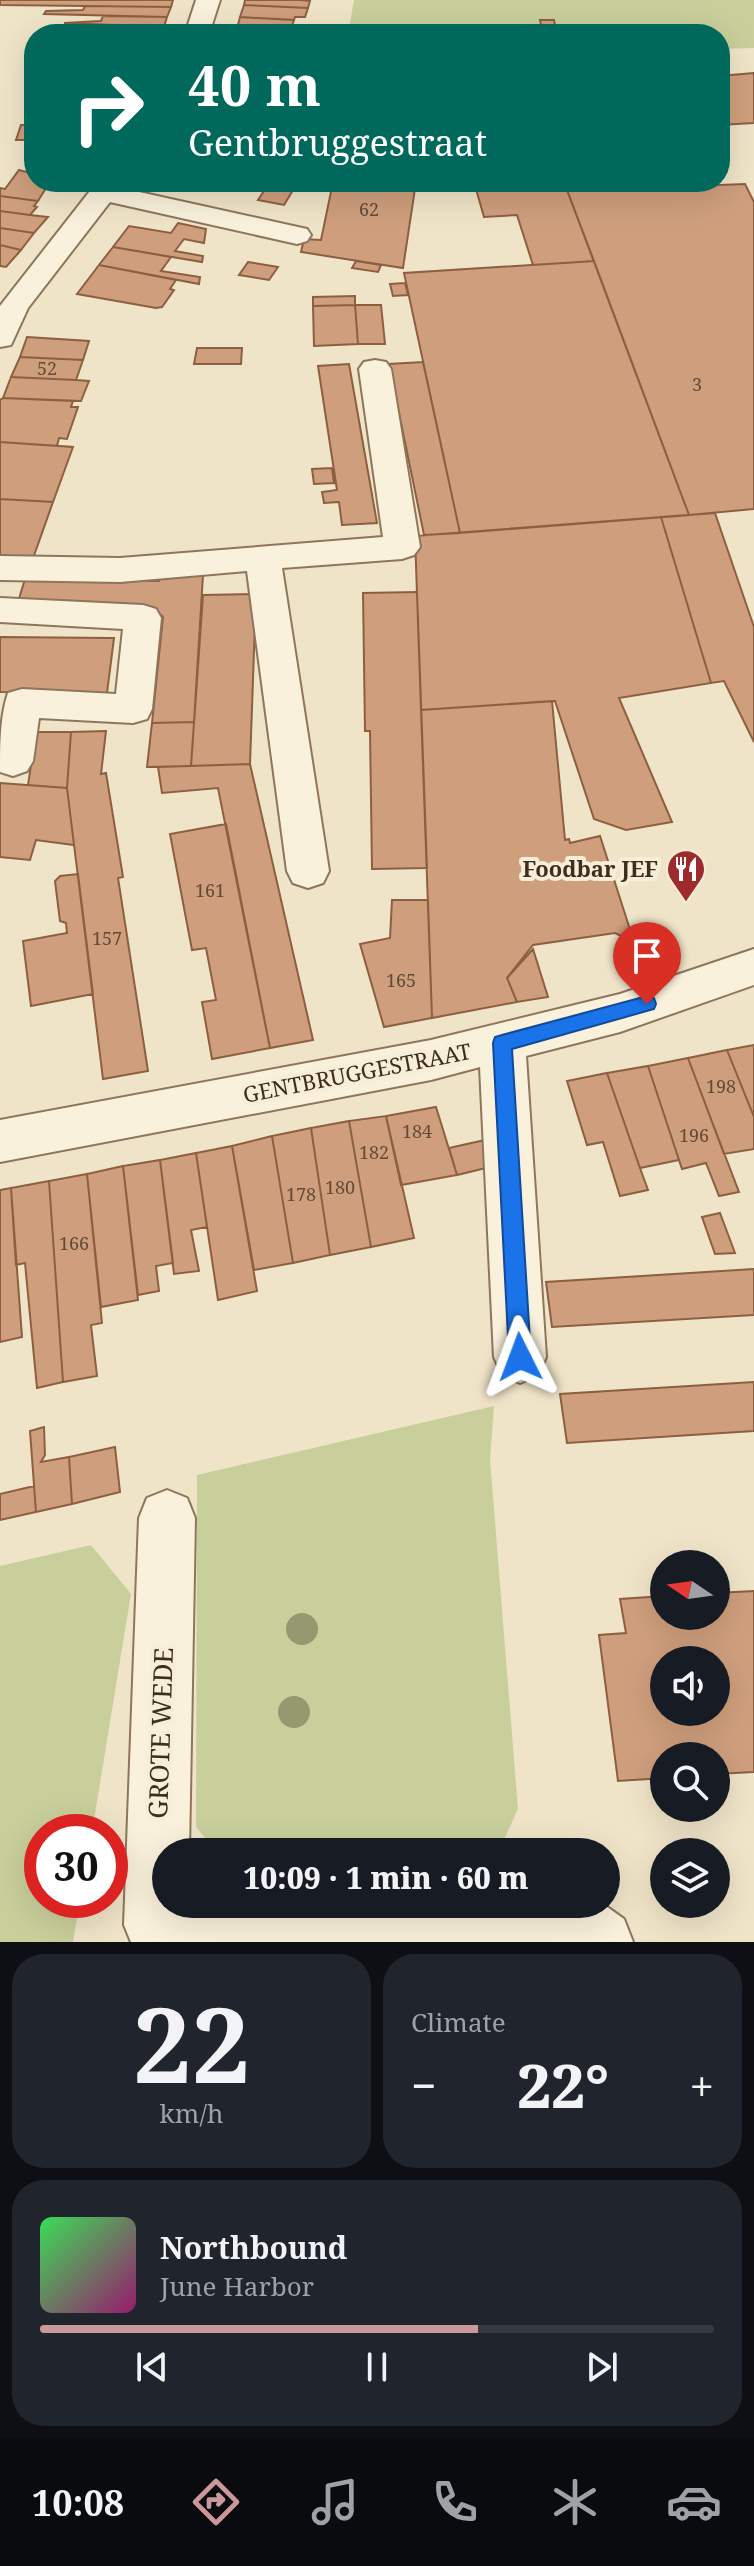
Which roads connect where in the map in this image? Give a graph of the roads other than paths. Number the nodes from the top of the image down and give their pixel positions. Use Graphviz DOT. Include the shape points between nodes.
graph roads {
  1 [pos="208,0"];
  2 [pos="200,24"];
  3 [pos="103,192"];
  4 [pos="127,192"];
  5 [pos="297,235"];
  6 [pos="0,338"];
  7 [pos="375,369"];
  8 [pos="263,557"];
  9 [pos="0,568"];
  10 [pos="0,610"];
  11 [pos="13,761"];
  12 [pos="308,871"];
  13 [pos="754,967"];
  14 [pos="502,1043"];
  15 [pos="0,1141"];
  16 [pos="520,1357"];
  17 [pos="167,1518"];
  18 [pos="601,1942"];
  1 -- 2 [label="street"];
  3 -- 6 [label="street" via="14,307"];
  4 -- 5 [label="street"];
  7 -- 8 [label="street" via="402,547"];
  8 -- 9 [label="street" via="120,570"];
  8 -- 12 [label="street"];
  10 -- 11 [label="street" via="143,618 133,709 22,703"];
  13 -- 14 [label="street, GENTBRUGGESTRAAT" via="620,1013"];
  14 -- 15 [label="street, GENTBRUGGESTRAAT"];
  14 -- 16 [label="street"];
  17 -- 18 [label="street, GROTE WEDE" via="156,1925 560,1912"];
}
